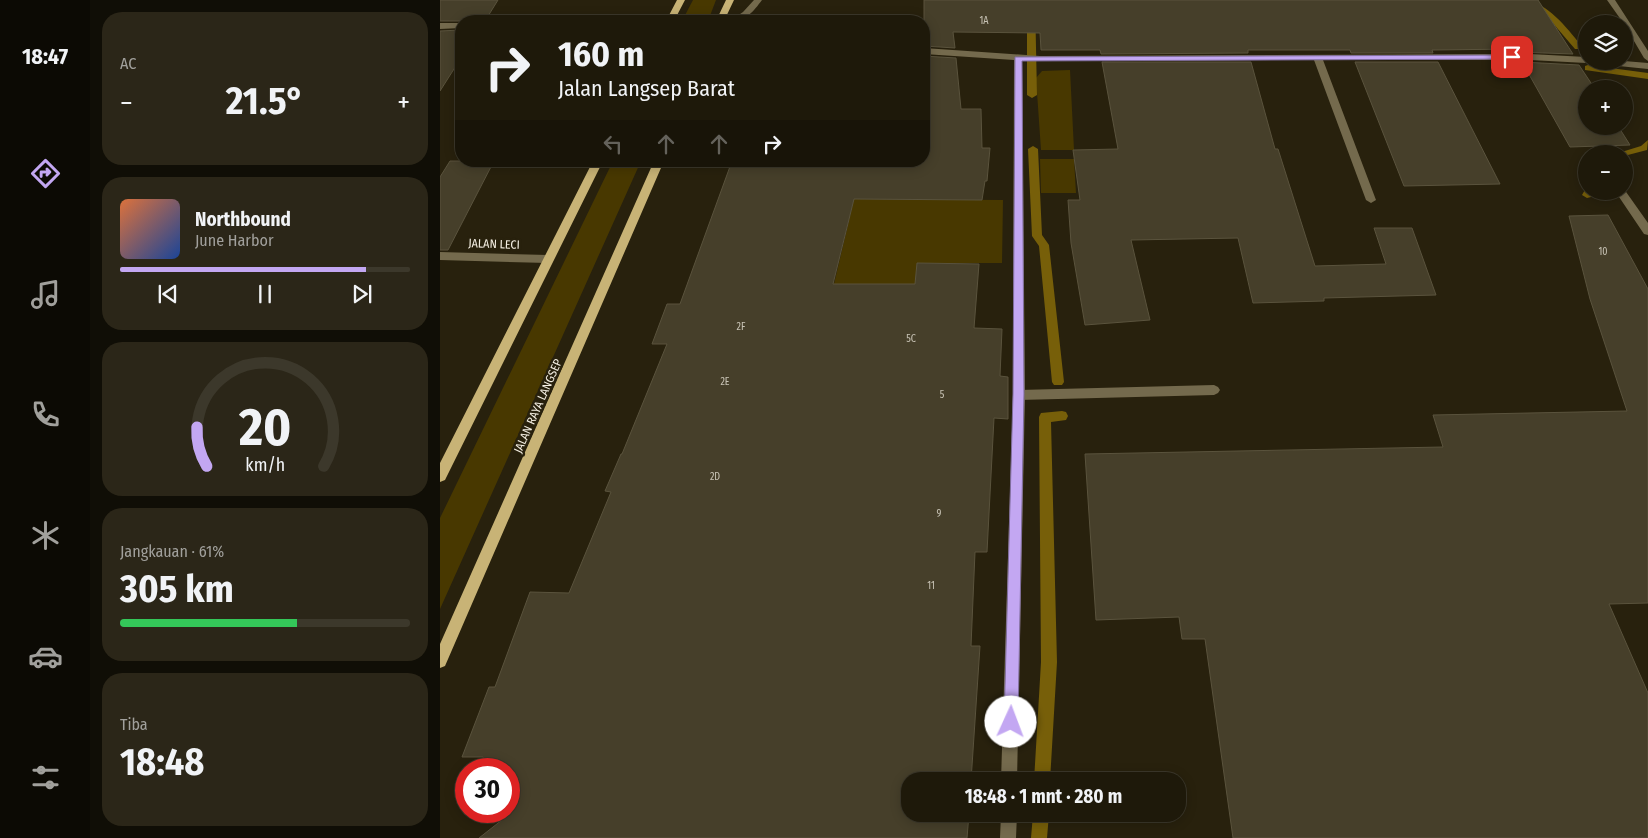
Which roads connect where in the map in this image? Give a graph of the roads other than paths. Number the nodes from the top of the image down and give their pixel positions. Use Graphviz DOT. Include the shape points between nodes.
graph roads {
  1 [pos="681,0"];
  2 [pos="730,0"];
  3 [pos="758,0"];
  4 [pos="1611,0"];
  5 [pos="673,15"];
  6 [pos="723,15"];
  7 [pos="744,15"];
  8 [pos="440,26"];
  9 [pos="455,26"];
  10 [pos="930,52"];
  11 [pos="1648,58"];
  12 [pos="1018,59"];
  13 [pos="1318,59"];
  14 [pos="1578,60"];
  15 [pos="1633,64"];
  16 [pos="1648,66"];
  17 [pos="595,167"];
  18 [pos="656,167"];
  19 [pos="1371,200"];
  20 [pos="1626,200"];
  21 [pos="1648,231"];
  22 [pos="440,256"];
  23 [pos="548,259"];
  24 [pos="1214,390"];
  25 [pos="1019,394"];
  26 [pos="440,476"];
  27 [pos="440,661"];
  28 [pos="1010,772"];
  29 [pos="1009,822"];
  30 [pos="1008,838"];
  1 -- 5 [label="main road"];
  2 -- 6 [label="main road"];
  3 -- 7 [label="street"];
  4 -- 11 [label="street"];
  8 -- 9 [label="street"];
  10 -- 12 [label="street"];
  12 -- 13 [label="street"];
  12 -- 25 [label="street"];
  13 -- 14 [label="street"];
  13 -- 19 [label="street"];
  15 -- 16 [label="street"];
  17 -- 23 [label="main road"];
  18 -- 27 [label="main road, JALAN RAYA LANGSEP"];
  20 -- 21 [label="street"];
  22 -- 23 [label="street, JALAN LECI"];
  23 -- 26 [label="main road"];
  24 -- 25 [label="street"];
  25 -- 28 [label="street"];
  29 -- 30 [label="street"];
}
